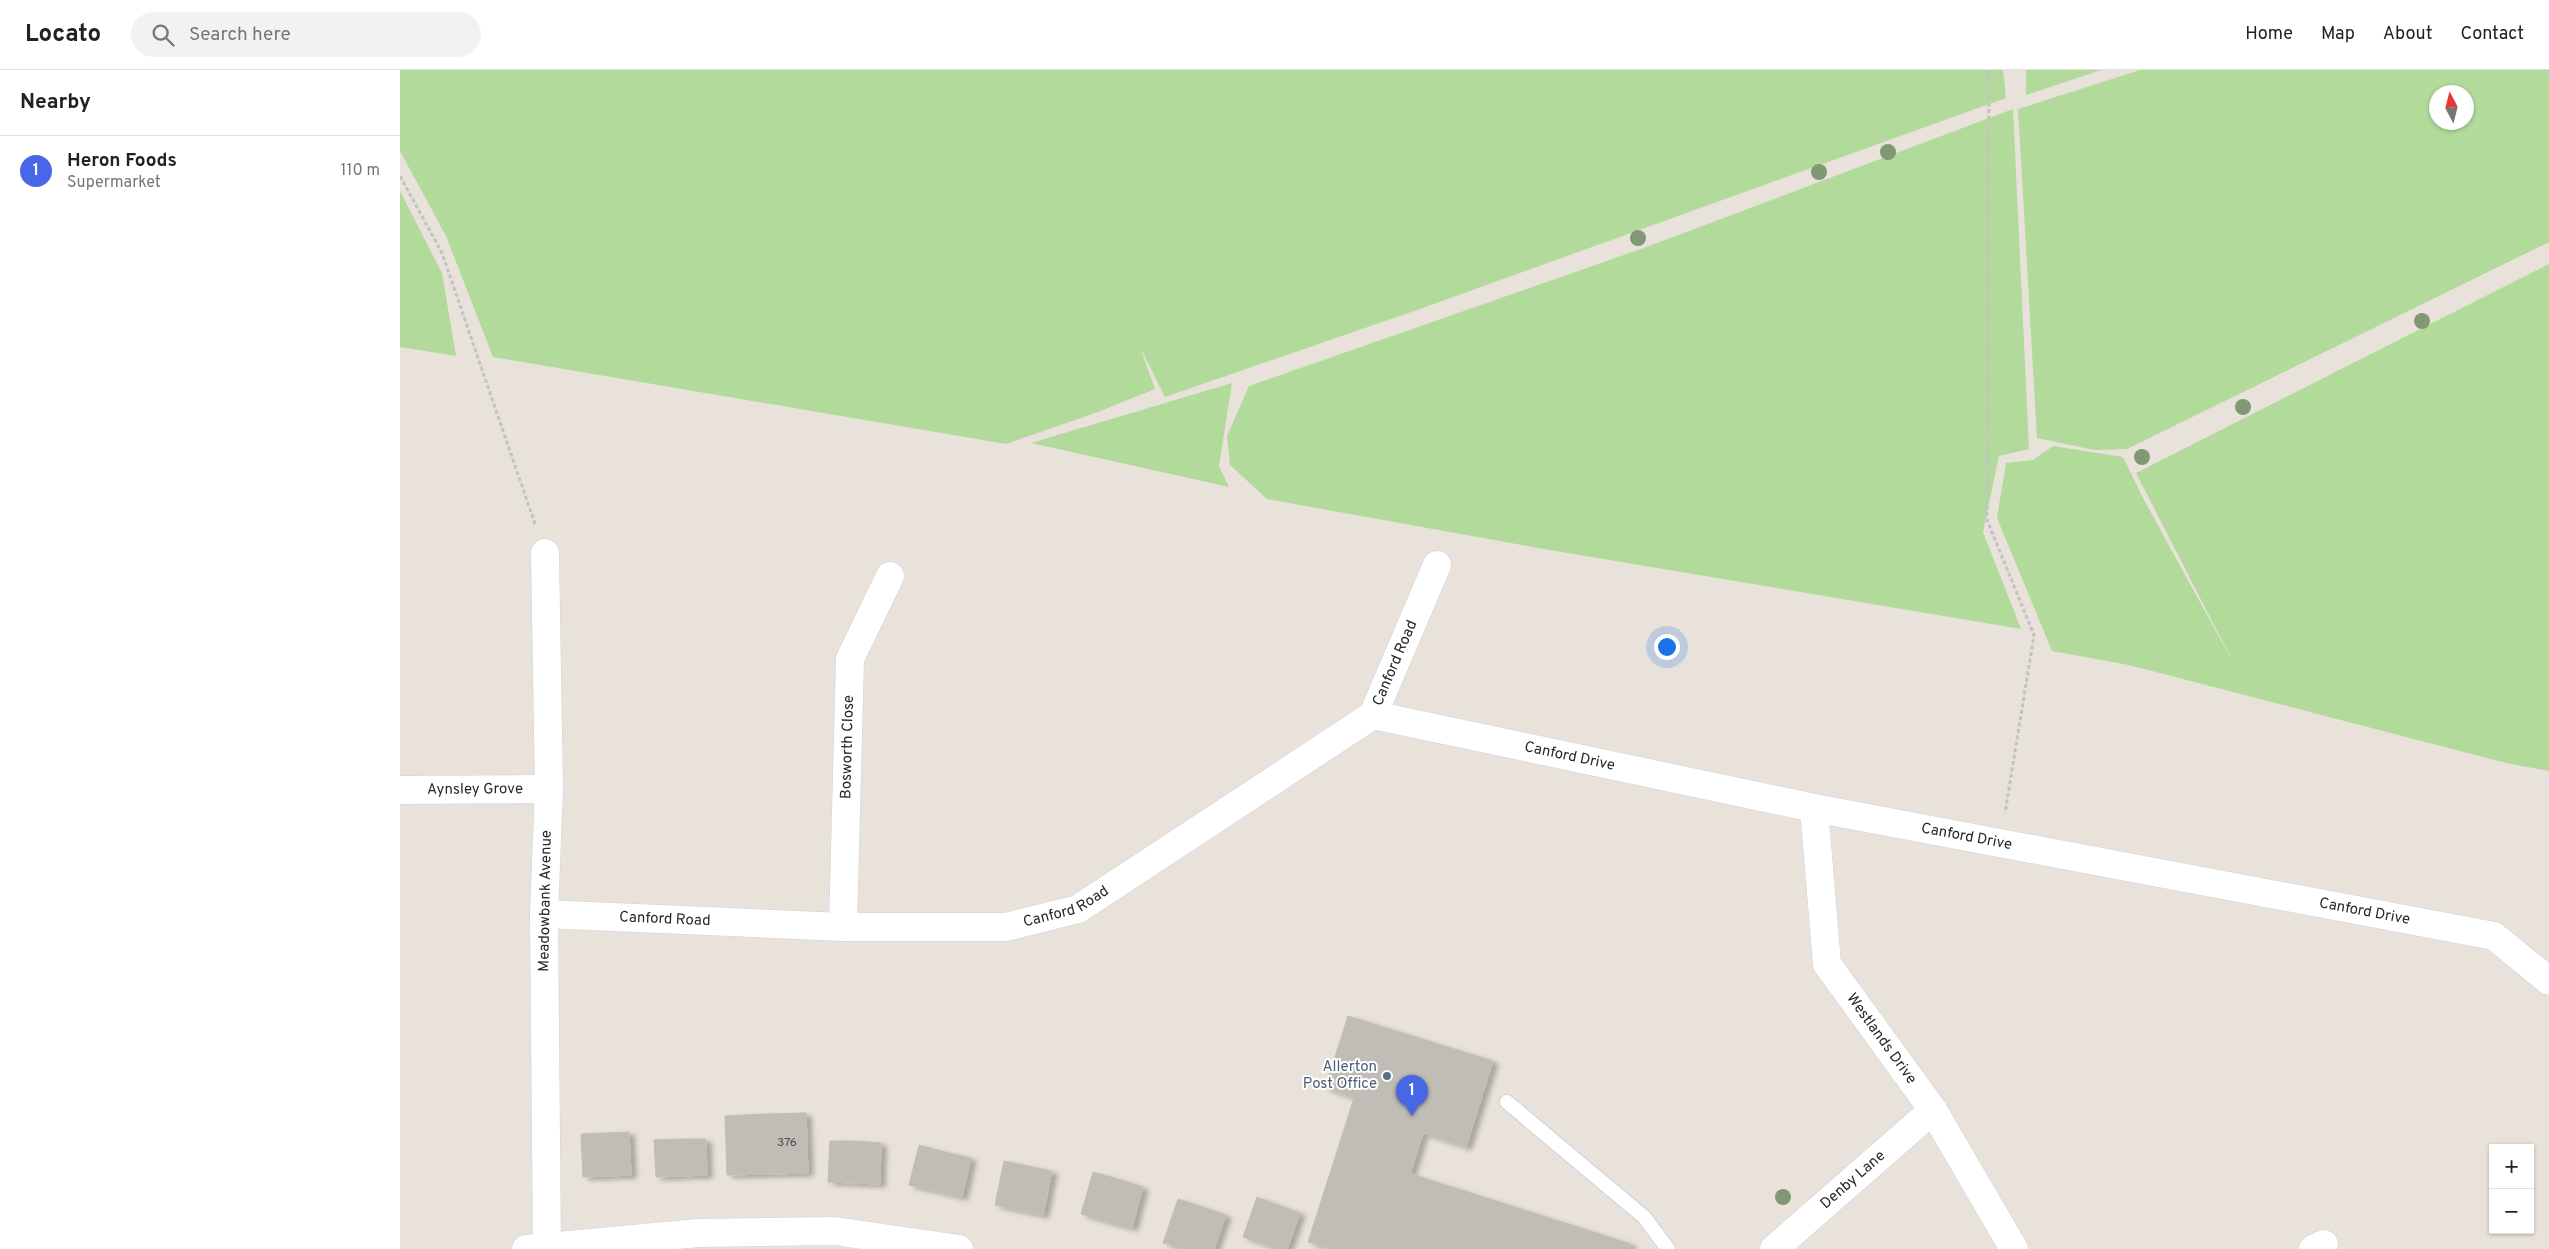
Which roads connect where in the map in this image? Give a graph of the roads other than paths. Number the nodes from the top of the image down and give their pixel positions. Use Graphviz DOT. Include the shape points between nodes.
graph roads {
  1 [pos="545,553"];
  2 [pos="1437,565"];
  3 [pos="890,576"];
  4 [pos="1373,716"];
  5 [pos="549,789"];
  6 [pos="400,790"];
  7 [pos="1814,808"];
  8 [pos="544,914"];
  9 [pos="843,927"];
  10 [pos="2549,981"];
  11 [pos="1507,1102"];
  12 [pos="1933,1110"];
  13 [pos="540,1248"];
  14 [pos="959,1249"];
  15 [pos="1668,1249"];
  16 [pos="1774,1249"];
  17 [pos="2014,1249"];
  1 -- 5 [label="street, Meadowbank Avenue"];
  2 -- 4 [label="street, Canford Road"];
  3 -- 9 [label="street, Bosworth Close" via="850,659"];
  4 -- 7 [label="street, Canford Drive"];
  4 -- 9 [label="street, Canford Road" via="1078,909 1006,927"];
  5 -- 6 [label="street, Aynsley Grove"];
  5 -- 8 [label="street, Meadowbank Avenue"];
  7 -- 10 [label="street, Canford Drive" via="2494,936"];
  7 -- 12 [label="street, Westlands Drive" via="1827,964"];
  8 -- 9 [label="street, Canford Road"];
  8 -- 13 [label="street, Meadowbank Avenue"];
  11 -- 15 [label="lane" via="1644,1217"];
  12 -- 16 [label="street, Denby Lane"];
  12 -- 17 [label="street, Westlands Drive"];
  13 -- 14 [label="street" via="698,1233 835,1232"];
}
